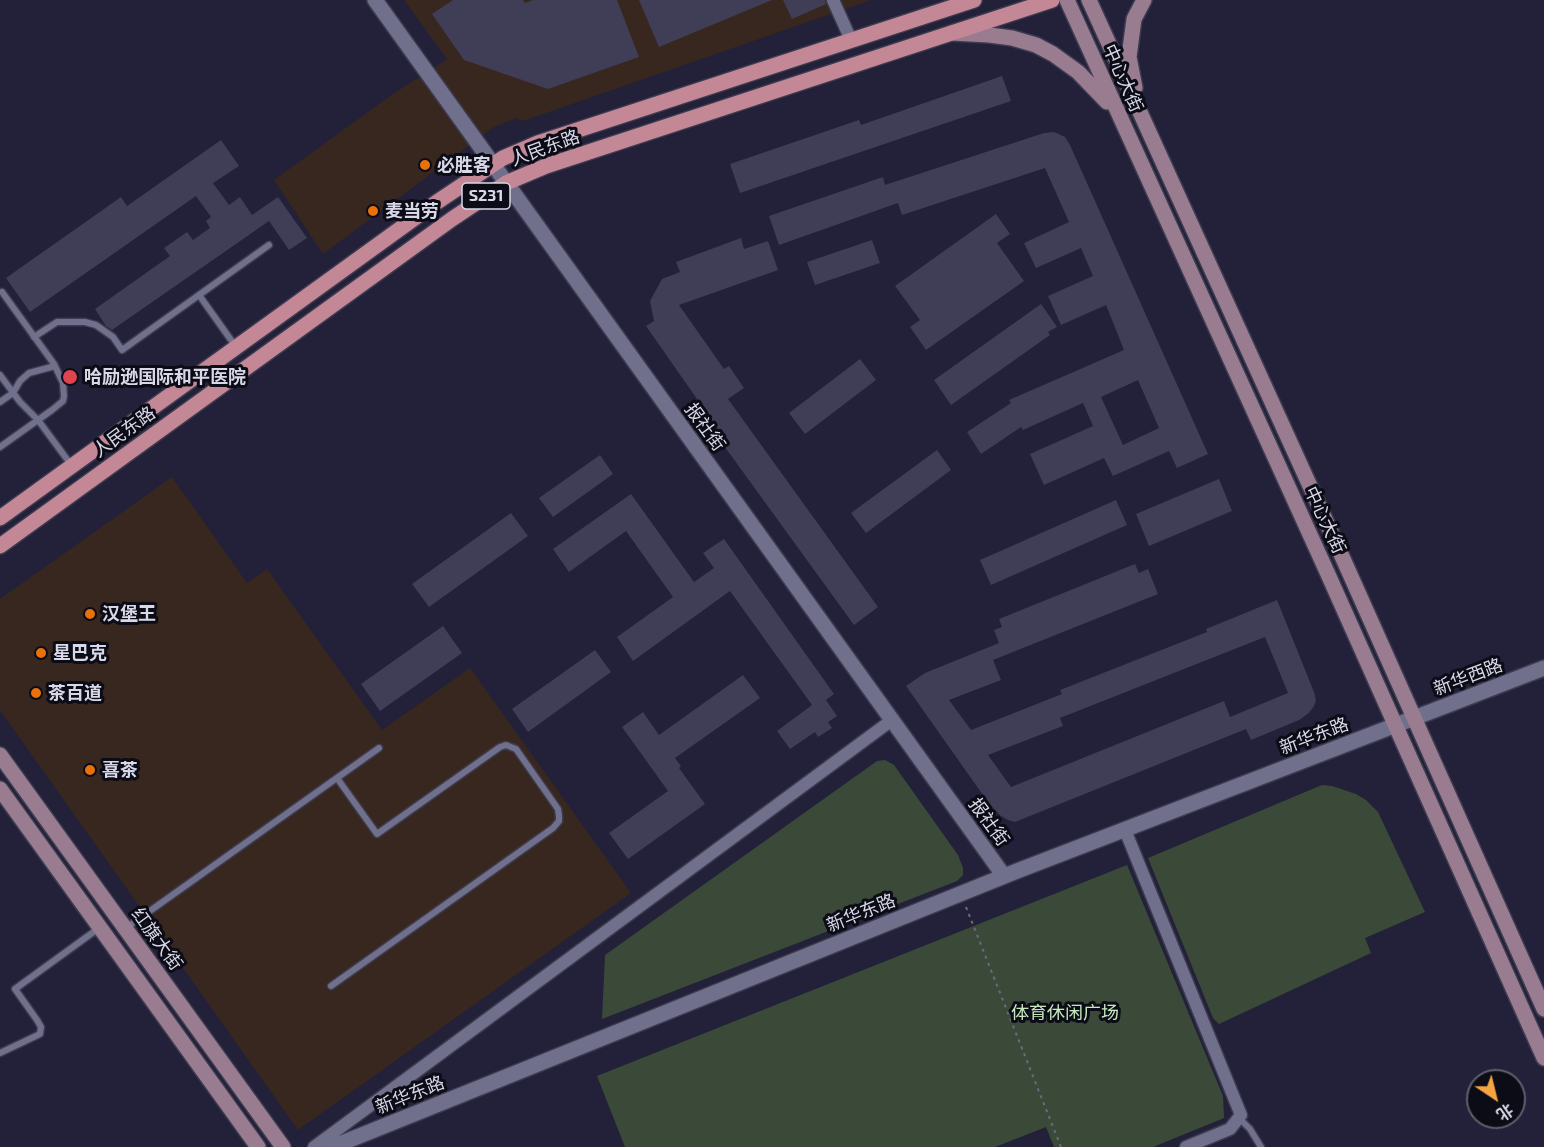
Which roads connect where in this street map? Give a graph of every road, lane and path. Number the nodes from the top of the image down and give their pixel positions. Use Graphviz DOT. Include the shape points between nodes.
graph roads {
  1 [pos="375,0"];
  2 [pos="833,0"];
  3 [pos="974,0"];
  4 [pos="1052,0"];
  5 [pos="1067,0"];
  6 [pos="1089,0"];
  7 [pos="1144,0"];
  8 [pos="952,4"];
  9 [pos="952,33"];
  10 [pos="851,40"];
  11 [pos="1128,134"];
  12 [pos="1150,137"];
  13 [pos="493,164"];
  14 [pos="506,183"];
  15 [pos="269,245"];
  16 [pos="2,292"];
  17 [pos="199,295"];
  18 [pos="34,337"];
  19 [pos="236,347"];
  20 [pos="55,366"];
  21 [pos="0,375"];
  22 [pos="13,393"];
  23 [pos="0,402"];
  24 [pos="38,420"];
  25 [pos="0,447"];
  26 [pos="72,466"];
  27 [pos="0,518"];
  28 [pos="0,546"];
  29 [pos="1544,668"];
  30 [pos="892,720"];
  31 [pos="1406,722"];
  32 [pos="379,748"];
  33 [pos="0,754"];
  34 [pos="337,778"];
  35 [pos="0,789"];
  36 [pos="1125,830"];
  37 [pos="1004,876"];
  38 [pos="961,894"];
  39 [pos="99,927"];
  40 [pos="125,928"];
  41 [pos="331,986"];
  42 [pos="1544,1009"];
  43 [pos="0,1053"];
  44 [pos="1544,1058"];
  45 [pos="1239,1118"];
  46 [pos="258,1147"];
  47 [pos="283,1147"];
  48 [pos="314,1147"];
  49 [pos="332,1147"];
  50 [pos="1061,1147"];
  51 [pos="1186,1147"];
  52 [pos="1261,1147"];
  1 -- 13 [label="street, 报社街"];
  2 -- 10 [label="street"];
  3 -- 8 [label="main road, 人民东路 / S231"];
  4 -- 9 [label="main road, 人民东路 / S231"];
  5 -- 11 [label="main road, 中心大街"];
  6 -- 12 [label="main road, 中心大街"];
  7 -- 12 [label="main road" via="1134,19 1129,57"];
  8 -- 10 [label="main road, 人民东路 / S231"];
  9 -- 11 [label="main road" via="1012,38 1053,54 1099,92"];
  9 -- 14 [label="main road, 人民东路 / S231" via="546,166"];
  10 -- 13 [label="main road, 人民东路 / S231" via="538,144"];
  11 -- 31 [label="main road, 中心大街"];
  12 -- 31 [label="main road, 中心大街"];
  13 -- 14 [label="street, 报社街"];
  13 -- 19 [label="main road, 人民东路 / S231"];
  14 -- 28 [label="main road, 人民东路 / S231"];
  14 -- 30 [label="street, 报社街"];
  15 -- 17 [label="lane"];
  16 -- 18 [label="lane"];
  17 -- 18 [label="lane" via="122,350 113,337 86,322 57,322"];
  17 -- 19 [label="lane"];
  18 -- 20 [label="lane"];
  19 -- 26 [label="main road, 人民东路 / S231"];
  20 -- 22 [label="lane" via="29,374"];
  20 -- 24 [label="lane" via="63,383 63,401"];
  21 -- 22 [label="lane"];
  22 -- 23 [label="lane"];
  22 -- 24 [label="lane"];
  24 -- 25 [label="lane"];
  24 -- 26 [label="lane"];
  26 -- 27 [label="main road, 人民东路 / S231"];
  29 -- 31 [label="street, 新华西路"];
  30 -- 37 [label="street, 报社街"];
  30 -- 48 [label="street"];
  31 -- 36 [label="street, 新华东路"];
  31 -- 42 [label="main road, 中心大街"];
  31 -- 44 [label="main road, 中心大街"];
  32 -- 34 [label="lane"];
  33 -- 40 [label="main road, 红旗大街"];
  34 -- 40 [label="lane"];
  34 -- 41 [label="lane" via="377,834 506,745 516,749 558,809 559,821"];
  35 -- 39 [label="main road"];
  36 -- 37 [label="street, 新华东路"];
  36 -- 45 [label="street"];
  37 -- 38 [label="street, 新华东路"];
  38 -- 49 [label="street, 新华东路"];
  38 -- 50 [label="path"];
  39 -- 43 [label="lane" via="15,989 41,1027 40,1034"];
  39 -- 46 [label="main road"];
  40 -- 47 [label="main road, 红旗大街"];
  45 -- 51 [label="street" via="1230,1129"];
  45 -- 52 [label="lane"];
}
